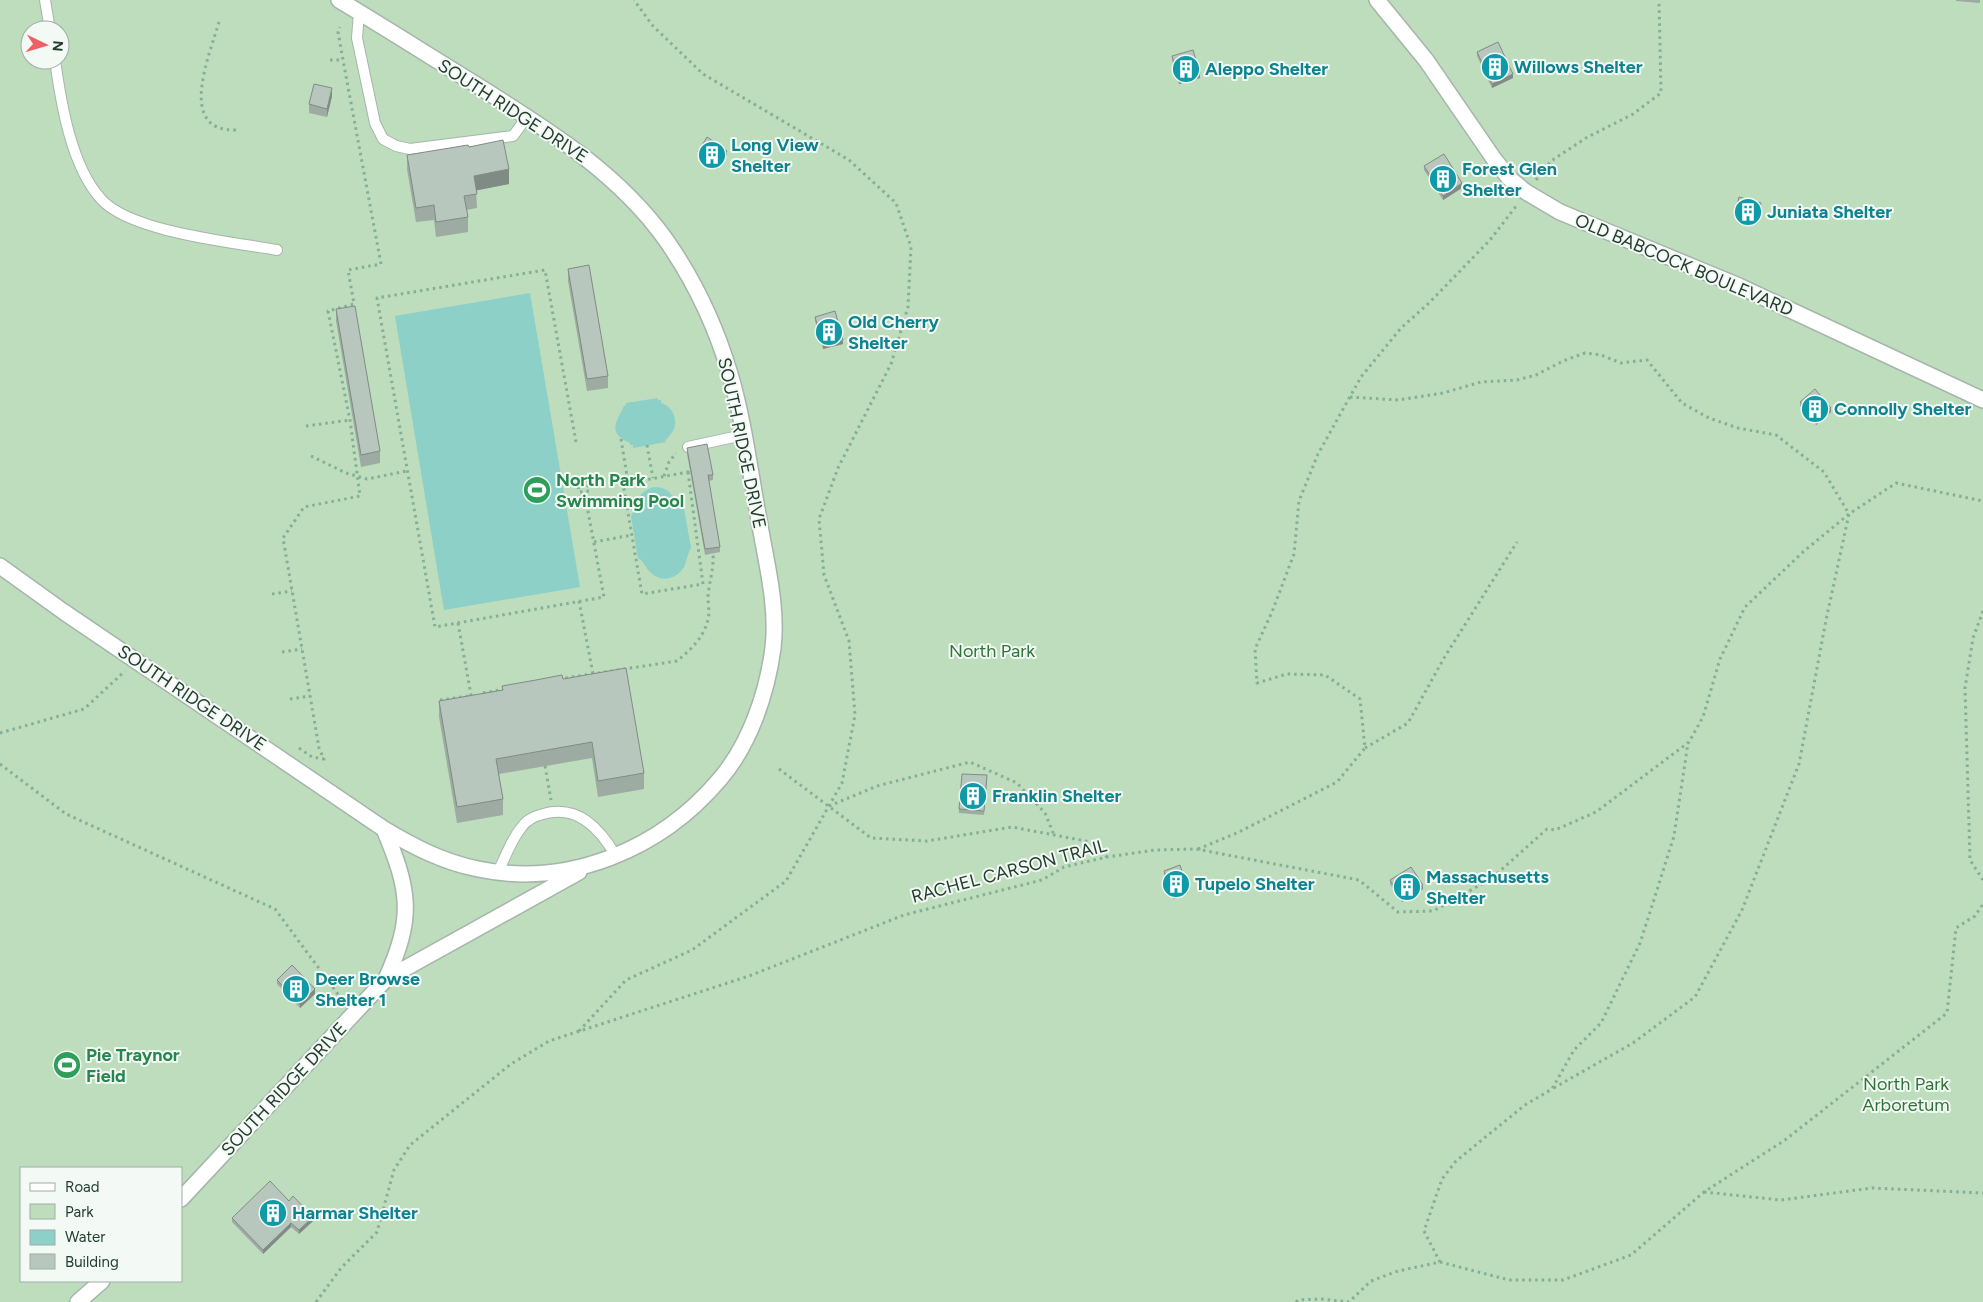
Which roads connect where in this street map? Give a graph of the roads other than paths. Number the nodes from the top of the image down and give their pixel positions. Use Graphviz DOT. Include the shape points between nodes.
graph roads {
  1 [pos="45,0"];
  2 [pos="339,0"];
  3 [pos="1377,0"];
  4 [pos="358,12"];
  5 [pos="48,20"];
  6 [pos="57,70"];
  7 [pos="527,117"];
  8 [pos="277,250"];
  9 [pos="1983,400"];
  10 [pos="743,435"];
  11 [pos="688,447"];
  12 [pos="0,566"];
  13 [pos="384,830"];
  14 [pos="616,856"];
  15 [pos="593,864"];
  16 [pos="498,872"];
  17 [pos="386,979"];
  18 [pos="182,1198"];
  19 [pos="101,1282"];
  20 [pos="78,1302"];
  1 -- 5 [label="lane"];
  2 -- 4 [label="street, SOUTH RIDGE DRIVE"];
  3 -- 9 [label="street, OLD BABCOCK BOULEVARD" via="1426,60 1494,159 1526,192 1560,212 1739,286"];
  4 -- 7 [label="street, SOUTH RIDGE DRIVE"];
  4 -- 7 [label="lane" via="357,38 375,123 383,139 410,149 513,136"];
  6 -- 8 [label="lane" via="67,127 79,161 102,200 137,222"];
  7 -- 10 [label="street, SOUTH RIDGE DRIVE" via="592,162 665,238 702,303 720,343 731,376"];
  10 -- 11 [label="lane"];
  10 -- 14 [label="street, SOUTH RIDGE DRIVE" via="774,610 773,647 759,706 742,746 722,777 705,795 678,820 641,846"];
  12 -- 13 [label="street, SOUTH RIDGE DRIVE"];
  13 -- 16 [label="street, SOUTH RIDGE DRIVE" via="439,858"];
  13 -- 17 [label="street, SOUTH RIDGE DRIVE" via="397,859 406,908 398,951"];
  14 -- 15 [label="street, SOUTH RIDGE DRIVE"];
  14 -- 16 [label="lane" via="606,838 585,819 576,814 553,811 528,820"];
  15 -- 16 [label="street, SOUTH RIDGE DRIVE" via="563,871"];
  15 -- 17 [label="street, SOUTH RIDGE DRIVE"];
  17 -- 18 [label="street, SOUTH RIDGE DRIVE"];
  19 -- 20 [label="street"];
}
